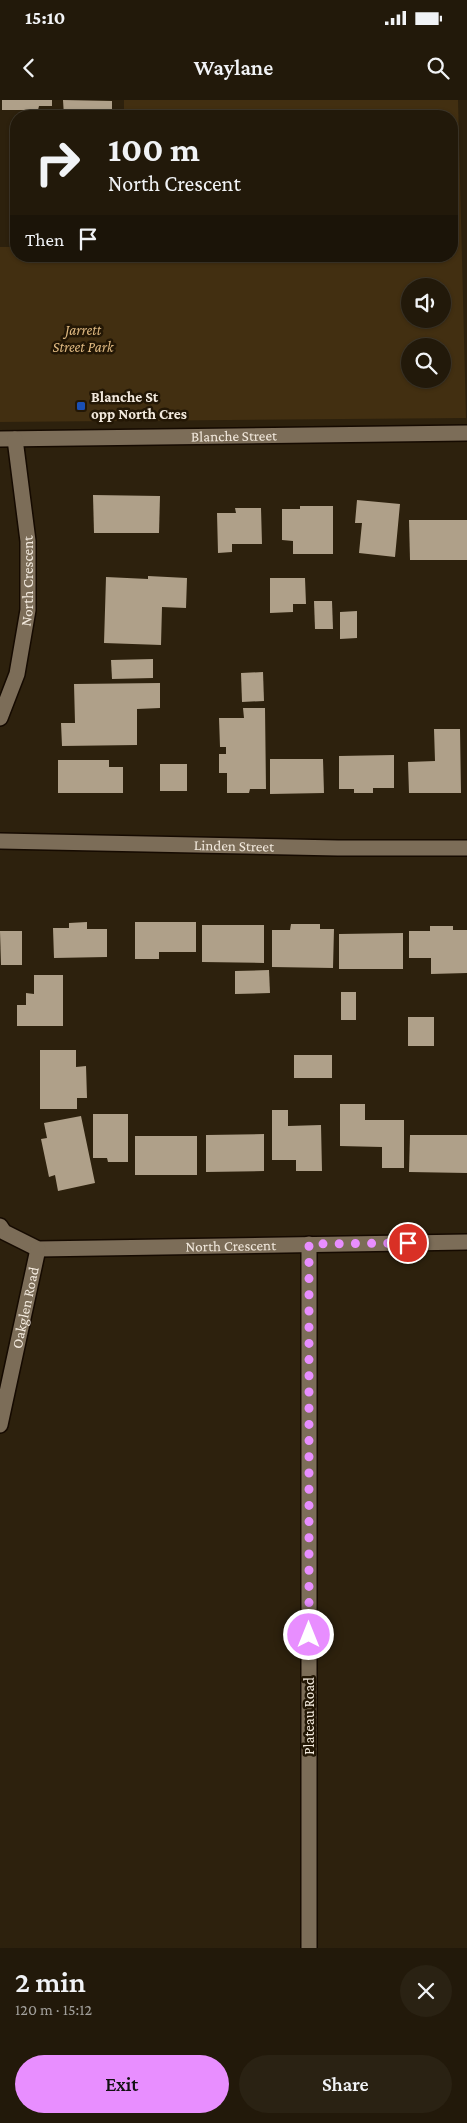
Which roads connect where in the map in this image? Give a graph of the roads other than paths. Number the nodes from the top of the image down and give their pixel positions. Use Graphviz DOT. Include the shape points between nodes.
graph roads {
  1 [pos="467,433"];
  2 [pos="8,439"];
  3 [pos="0,718"];
  4 [pos="0,842"];
  5 [pos="467,848"];
  6 [pos="0,1226"];
  7 [pos="467,1242"];
  8 [pos="309,1244"];
  9 [pos="38,1249"];
  10 [pos="0,1425"];
  11 [pos="309,1948"];
  1 -- 2 [label="street, Blanche Street"];
  2 -- 3 [label="street, North Crescent" via="28,541 28,610 17,674"];
  4 -- 5 [label="street, Linden Street"];
  6 -- 9 [label="street, North Crescent" via="4,1232"];
  7 -- 8 [label="street, North Crescent"];
  8 -- 9 [label="street, North Crescent"];
  8 -- 11 [label="street, Plateau Road"];
  9 -- 10 [label="street, Oakglen Road"];
}
